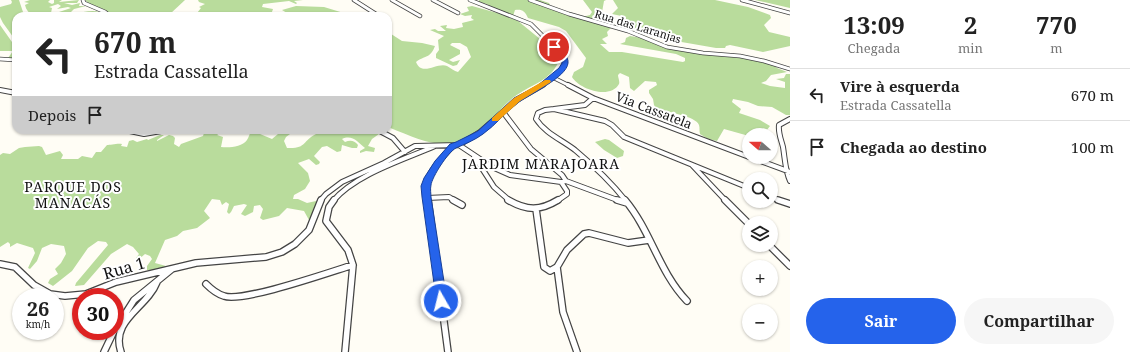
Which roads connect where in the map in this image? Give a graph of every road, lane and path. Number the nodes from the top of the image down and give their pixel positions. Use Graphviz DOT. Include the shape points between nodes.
graph roads {
  1 [pos="83,0"];
  2 [pos="355,0"];
  3 [pos="392,0"];
  4 [pos="433,0"];
  5 [pos="470,0"];
  6 [pos="530,0"];
  7 [pos="742,0"];
  8 [pos="105,12"];
  9 [pos="373,12"];
  10 [pos="458,13"];
  11 [pos="790,13"];
  12 [pos="420,16"];
  13 [pos="0,59"];
  14 [pos="12,60"];
  15 [pos="790,69"];
  16 [pos="554,78"];
  17 [pos="0,90"];
  18 [pos="12,92"];
  19 [pos="593,98"];
  20 [pos="554,109"];
  21 [pos="503,112"];
  22 [pos="790,119"];
  23 [pos="386,134"];
  24 [pos="459,145"];
  25 [pos="436,146"];
  26 [pos="452,146"];
  27 [pos="404,152"];
  28 [pos="473,154"];
  29 [pos="742,154"];
  30 [pos="690,164"];
  31 [pos="770,164"];
  32 [pos="788,170"];
  33 [pos="790,181"];
  34 [pos="563,182"];
  35 [pos="742,185"];
  36 [pos="427,198"];
  37 [pos="778,200"];
  38 [pos="629,204"];
  39 [pos="790,204"];
  40 [pos="462,205"];
  41 [pos="536,209"];
  42 [pos="742,217"];
  43 [pos="649,240"];
  44 [pos="776,252"];
  45 [pos="0,264"];
  46 [pos="353,265"];
  47 [pos="790,266"];
  48 [pos="557,267"];
  49 [pos="173,268"];
  50 [pos="158,281"];
  51 [pos="206,284"];
  52 [pos="687,301"];
  53 [pos="124,316"];
  54 [pos="110,340"];
  55 [pos="104,352"];
  56 [pos="121,352"];
  57 [pos="345,352"];
  58 [pos="448,352"];
  59 [pos="577,352"];
  1 -- 8 [label="street" via="84,3"];
  2 -- 9 [label="street"];
  3 -- 12 [label="street"];
  4 -- 10 [label="street"];
  5 -- 16 [label="street" via="531,24 564,58 562,69"];
  6 -- 15 [label="street, Rua das Laranjas" via="628,31 667,47 740,56"];
  7 -- 11 [label="street"];
  13 -- 14 [label="street"];
  16 -- 19 [label="street, Via Cassatela"];
  16 -- 21 [label="street" via="517,100"];
  17 -- 18 [label="street"];
  19 -- 20 [label="street" via="585,105"];
  19 -- 29 [label="street, Via Cassatela"];
  20 -- 30 [label="street" via="605,121 624,137"];
  20 -- 38 [label="street" via="538,112 538,122 575,151"];
  21 -- 24 [label="street" via="480,132"];
  21 -- 34 [label="street" via="531,150 562,175"];
  22 -- 32 [label="street" via="779,125 778,129"];
  23 -- 27 [label="street" via="393,138"];
  24 -- 26 [label="street, Rua 1"];
  24 -- 28 [label="street"];
  25 -- 26 [label="street, Rua 1"];
  25 -- 27 [label="street, Rua 1" via="418,145"];
  25 -- 46 [label="street" via="364,178 341,192 330,203 326,221 348,250"];
  26 -- 36 [label="street" via="429,178 426,186"];
  27 -- 49 [label="street, Rua 1" via="353,176 326,194 320,201 308,230 295,244 282,252 266,257 196,263"];
  28 -- 34 [label="street" via="510,176"];
  28 -- 41 [label="street" via="500,194 512,203"];
  30 -- 35 [label="street"];
  30 -- 42 [label="street"];
  31 -- 32 [label="street, Via Cassatela"];
  32 -- 33 [label="street"];
  34 -- 38 [label="street"];
  34 -- 41 [label="street" via="566,194 550,205"];
  36 -- 40 [label="street" via="449,197"];
  36 -- 58 [label="street"];
  37 -- 39 [label="street"];
  38 -- 43 [label="street"];
  41 -- 48 [label="street" via="544,267 550,271"];
  43 -- 48 [label="street" via="628,243 584,234 567,250"];
  43 -- 52 [label="street" via="674,286"];
  44 -- 47 [label="street"];
  45 -- 49 [label="street, Rua 1" via="15,267 34,285 50,294 65,296 86,294 116,282"];
  46 -- 51 [label="street" via="248,296 225,297"];
  46 -- 57 [label="street"];
  48 -- 59 [label="street" via="563,312"];
  49 -- 50 [label="street"];
  50 -- 53 [label="street" via="134,300"];
  50 -- 56 [label="street" via="154,290 121,329 118,341"];
  54 -- 55 [label="street"];
}
